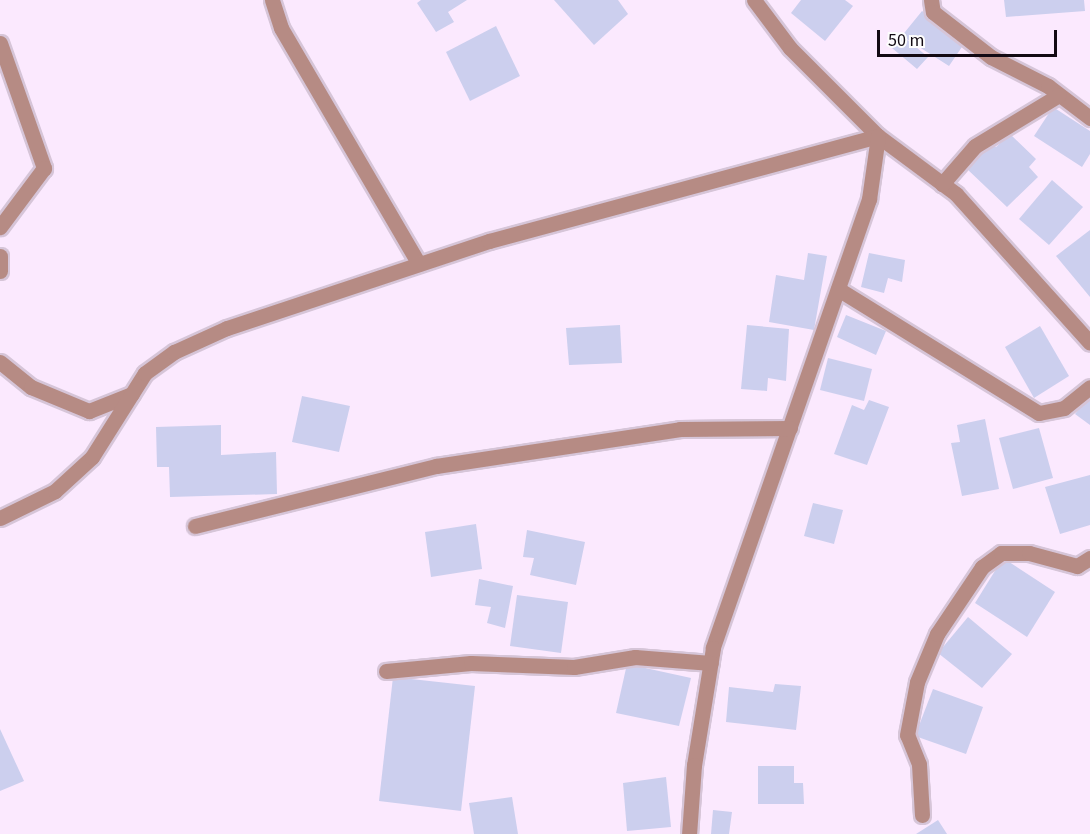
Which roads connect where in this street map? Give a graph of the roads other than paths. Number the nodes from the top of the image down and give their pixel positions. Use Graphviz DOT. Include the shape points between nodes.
graph roads {
  1 [pos="272,0"];
  2 [pos="754,0"];
  3 [pos="931,0"];
  4 [pos="0,43"];
  5 [pos="1059,95"];
  6 [pos="1090,118"];
  7 [pos="878,136"];
  8 [pos="942,184"];
  9 [pos="0,227"];
  10 [pos="0,256"];
  11 [pos="419,264"];
  12 [pos="0,272"];
  13 [pos="838,289"];
  14 [pos="1090,343"];
  15 [pos="0,362"];
  16 [pos="1090,387"];
  17 [pos="132,394"];
  18 [pos="790,428"];
  19 [pos="0,518"];
  20 [pos="195,526"];
  21 [pos="1090,558"];
  22 [pos="711,663"];
  23 [pos="386,671"];
  24 [pos="922,815"];
  25 [pos="689,834"];
  1 -- 11 [label="street" via="281,28"];
  2 -- 7 [label="street" via="790,48"];
  3 -- 5 [label="street" via="933,12 992,57"];
  4 -- 9 [label="street" via="45,168"];
  5 -- 6 [label="street"];
  5 -- 8 [label="street" via="975,146"];
  7 -- 8 [label="street"];
  7 -- 11 [label="street" via="489,241"];
  7 -- 13 [label="street" via="869,199"];
  8 -- 14 [label="street" via="956,194"];
  10 -- 12 [label="street"];
  11 -- 17 [label="street" via="195,343 145,373"];
  13 -- 16 [label="street" via="1039,413 1064,408"];
  13 -- 18 [label="street"];
  15 -- 17 [label="street" via="31,387 89,411"];
  17 -- 19 [label="street" via="92,457 54,491"];
  18 -- 20 [label="street" via="680,429 436,466"];
  18 -- 22 [label="street"];
  21 -- 24 [label="street" via="1077,566 1029,553 1001,553 982,567 936,634 917,682 907,735 919,764"];
  22 -- 23 [label="street" via="635,657 574,667 471,663"];
  22 -- 25 [label="street" via="694,765"];
}
